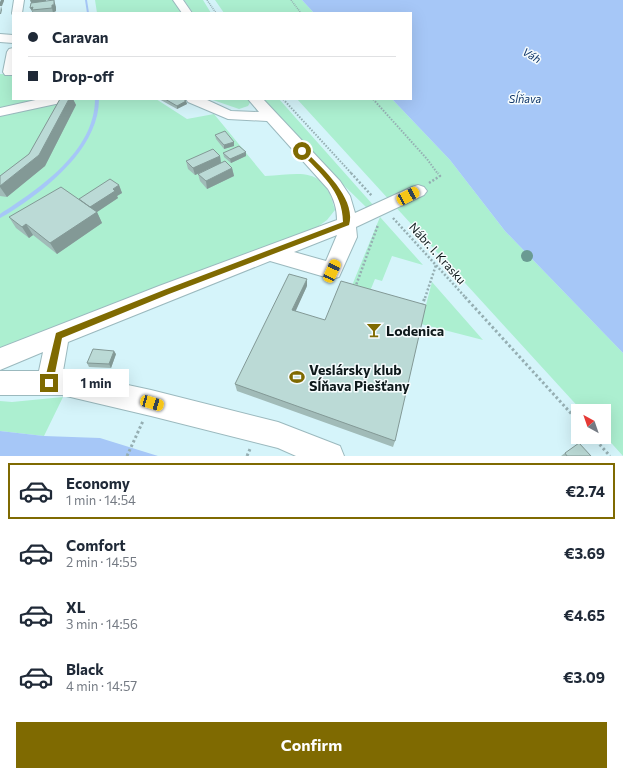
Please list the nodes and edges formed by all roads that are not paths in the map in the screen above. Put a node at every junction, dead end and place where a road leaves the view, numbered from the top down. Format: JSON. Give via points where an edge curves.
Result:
{"nodes":[{"id":1,"x":18,"y":0,"type":"edge"},
{"id":2,"x":178,"y":0,"type":"edge"},
{"id":3,"x":17,"y":12,"type":"edge"},
{"id":4,"x":186,"y":12,"type":"edge"},
{"id":5,"x":0,"y":38,"type":"edge"},
{"id":6,"x":12,"y":39,"type":"edge"},
{"id":7,"x":12,"y":59,"type":"edge"},
{"id":8,"x":10,"y":72,"type":"dead end"},
{"id":9,"x":55,"y":100,"type":"edge"},
{"id":10,"x":195,"y":100,"type":"edge"},
{"id":11,"x":256,"y":100,"type":"edge"},
{"id":12,"x":0,"y":112,"type":"edge"},
{"id":13,"x":270,"y":117,"type":"junction"},
{"id":14,"x":418,"y":191,"type":"road end"},
{"id":15,"x":347,"y":223,"type":"junction"},
{"id":16,"x":268,"y":253,"type":"junction"},
{"id":17,"x":58,"y":335,"type":"junction"},
{"id":18,"x":0,"y":359,"type":"edge"},
{"id":19,"x":0,"y":383,"type":"edge"},
{"id":20,"x":49,"y":383,"type":"junction"},
{"id":21,"x":330,"y":456,"type":"edge"}],
"edges":[{"from":1,"to":3,"type":"street"},
{"from":2,"to":4,"type":"street"},
{"from":5,"to":6,"type":"street"},
{"from":7,"to":8,"type":"street"},
{"from":9,"to":12,"type":"street"},
{"from":10,"to":13,"type":"street","via":[[228,115]]},
{"from":11,"to":13,"type":"street"},
{"from":13,"to":15,"type":"street","via":[[334,185],[341,196]]},
{"from":14,"to":15,"type":"street"},
{"from":15,"to":16,"type":"street"},
{"from":15,"to":16,"type":"street","via":[[347,237],[332,271]]},
{"from":16,"to":17,"type":"street"},
{"from":17,"to":18,"type":"street"},
{"from":17,"to":20,"type":"street"},
{"from":19,"to":20,"type":"street"},
{"from":20,"to":21,"type":"street","via":[[62,383],[152,403],[278,436]]}]}
